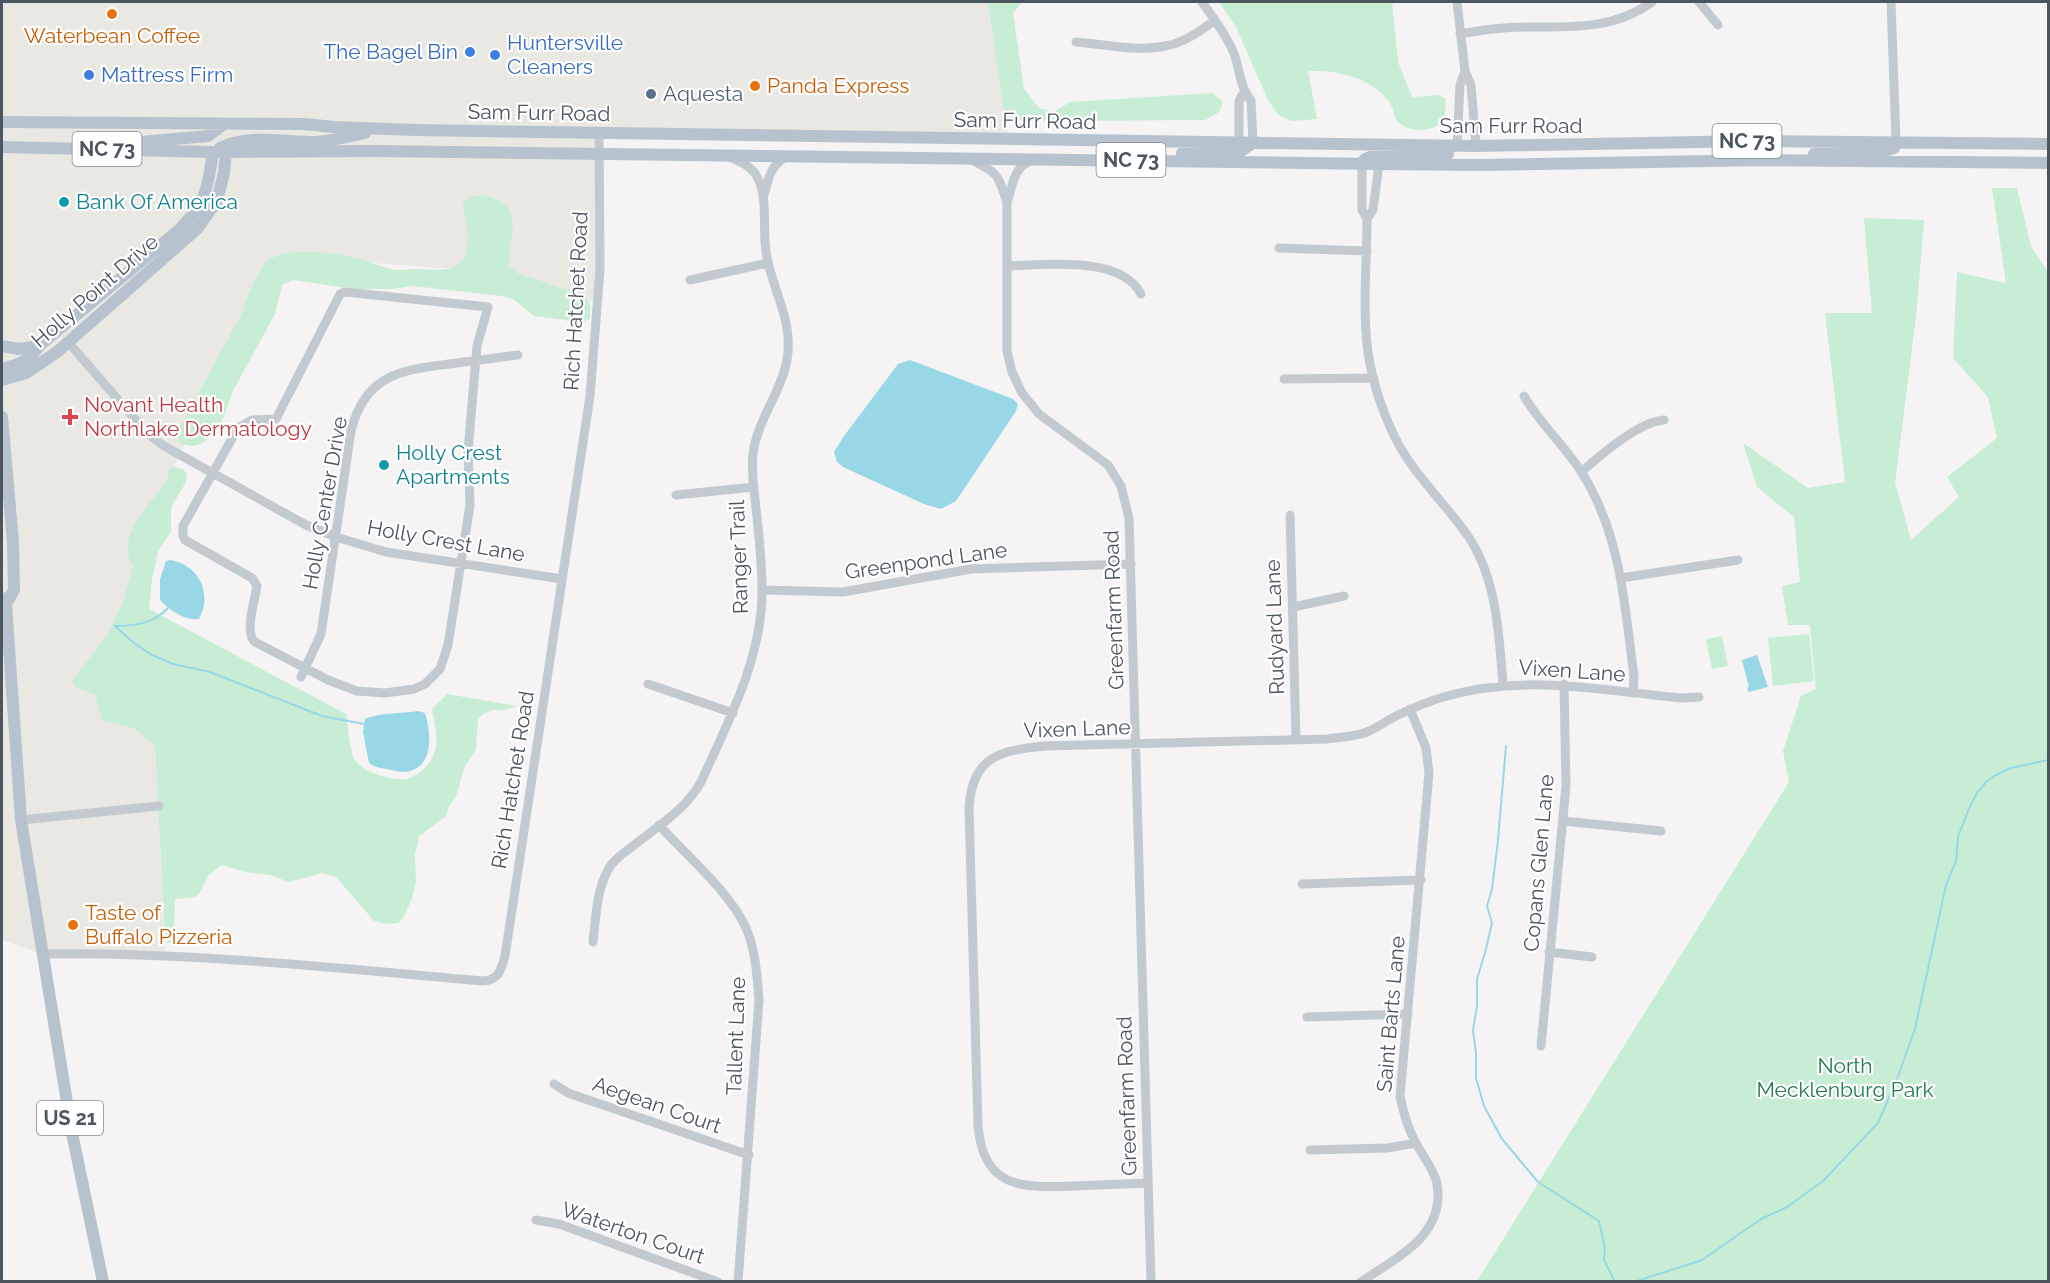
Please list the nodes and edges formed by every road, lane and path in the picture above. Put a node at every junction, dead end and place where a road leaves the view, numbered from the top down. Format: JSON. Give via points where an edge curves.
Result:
{"nodes":[{"id":1,"x":1202,"y":2,"type":"edge"},
{"id":2,"x":1457,"y":2,"type":"edge"},
{"id":3,"x":1652,"y":2,"type":"edge"},
{"id":4,"x":1699,"y":2,"type":"edge"},
{"id":5,"x":1891,"y":2,"type":"edge"},
{"id":6,"x":1215,"y":20,"type":"junction"},
{"id":7,"x":1718,"y":24,"type":"dead end"},
{"id":8,"x":1460,"y":33,"type":"junction"},
{"id":9,"x":1076,"y":42,"type":"dead end"},
{"id":10,"x":1465,"y":70,"type":"junction"},
{"id":11,"x":1244,"y":92,"type":"junction"},
{"id":12,"x":2,"y":122,"type":"edge"},
{"id":13,"x":224,"y":124,"type":"junction"},
{"id":14,"x":377,"y":129,"type":"junction"},
{"id":15,"x":599,"y":133,"type":"junction"},
{"id":16,"x":1896,"y":142,"type":"junction"},
{"id":17,"x":1239,"y":143,"type":"junction"},
{"id":18,"x":1253,"y":143,"type":"junction"},
{"id":19,"x":2049,"y":144,"type":"edge"},
{"id":20,"x":1457,"y":146,"type":"junction"},
{"id":21,"x":1476,"y":146,"type":"junction"},
{"id":22,"x":1542,"y":146,"type":"junction"},
{"id":23,"x":2,"y":147,"type":"edge"},
{"id":24,"x":65,"y":148,"type":"junction"},
{"id":25,"x":220,"y":151,"type":"junction"},
{"id":26,"x":599,"y":154,"type":"junction"},
{"id":27,"x":726,"y":156,"type":"junction"},
{"id":28,"x":787,"y":156,"type":"junction"},
{"id":29,"x":967,"y":158,"type":"junction"},
{"id":30,"x":1033,"y":159,"type":"junction"},
{"id":31,"x":1088,"y":159,"type":"junction"},
{"id":32,"x":1765,"y":160,"type":"junction"},
{"id":33,"x":1362,"y":163,"type":"junction"},
{"id":34,"x":2049,"y":163,"type":"edge"},
{"id":35,"x":1379,"y":164,"type":"junction"},
{"id":36,"x":763,"y":198,"type":"junction"},
{"id":37,"x":1007,"y":202,"type":"junction"},
{"id":38,"x":1367,"y":219,"type":"junction"},
{"id":39,"x":1279,"y":248,"type":"dead end"},
{"id":40,"x":1367,"y":251,"type":"junction"},
{"id":41,"x":768,"y":262,"type":"junction"},
{"id":42,"x":137,"y":264,"type":"junction"},
{"id":43,"x":1007,"y":266,"type":"junction"},
{"id":44,"x":690,"y":280,"type":"dead end"},
{"id":45,"x":1141,"y":294,"type":"dead end"},
{"id":46,"x":68,"y":342,"type":"junction"},
{"id":47,"x":2,"y":346,"type":"edge"},
{"id":48,"x":39,"y":346,"type":"junction"},
{"id":49,"x":518,"y":356,"type":"dead end"},
{"id":50,"x":476,"y":361,"type":"junction"},
{"id":51,"x":2,"y":369,"type":"edge"},
{"id":52,"x":1374,"y":378,"type":"junction"},
{"id":53,"x":1284,"y":379,"type":"dead end"},
{"id":54,"x":2,"y":380,"type":"edge"},
{"id":55,"x":1524,"y":396,"type":"dead end"},
{"id":56,"x":2,"y":417,"type":"edge"},
{"id":57,"x":1664,"y":420,"type":"dead end"},
{"id":58,"x":212,"y":472,"type":"junction"},
{"id":59,"x":1581,"y":472,"type":"junction"},
{"id":60,"x":754,"y":488,"type":"junction"},
{"id":61,"x":676,"y":495,"type":"dead end"},
{"id":62,"x":1290,"y":515,"type":"dead end"},
{"id":63,"x":336,"y":537,"type":"junction"},
{"id":64,"x":1737,"y":560,"type":"dead end"},
{"id":65,"x":460,"y":564,"type":"junction"},
{"id":66,"x":1131,"y":564,"type":"junction"},
{"id":67,"x":1621,"y":578,"type":"junction"},
{"id":68,"x":562,"y":579,"type":"junction"},
{"id":69,"x":762,"y":590,"type":"junction"},
{"id":70,"x":1344,"y":596,"type":"dead end"},
{"id":71,"x":4,"y":601,"type":"edge"},
{"id":72,"x":1293,"y":607,"type":"junction"},
{"id":73,"x":305,"y":668,"type":"junction"},
{"id":74,"x":301,"y":677,"type":"dead end"},
{"id":75,"x":648,"y":684,"type":"dead end"},
{"id":76,"x":1563,"y":684,"type":"junction"},
{"id":77,"x":1503,"y":685,"type":"junction"},
{"id":78,"x":1633,"y":693,"type":"junction"},
{"id":79,"x":1699,"y":697,"type":"dead end"},
{"id":80,"x":1410,"y":709,"type":"junction"},
{"id":81,"x":733,"y":713,"type":"junction"},
{"id":82,"x":1296,"y":739,"type":"junction"},
{"id":83,"x":1136,"y":744,"type":"junction"},
{"id":84,"x":159,"y":806,"type":"dead end"},
{"id":85,"x":21,"y":820,"type":"junction"},
{"id":86,"x":1563,"y":821,"type":"junction"},
{"id":87,"x":659,"y":825,"type":"junction"},
{"id":88,"x":1661,"y":831,"type":"dead end"},
{"id":89,"x":1421,"y":880,"type":"junction"},
{"id":90,"x":1302,"y":884,"type":"dead end"},
{"id":91,"x":593,"y":942,"type":"dead end"},
{"id":92,"x":1549,"y":952,"type":"junction"},
{"id":93,"x":42,"y":954,"type":"junction"},
{"id":94,"x":1592,"y":957,"type":"dead end"},
{"id":95,"x":1408,"y":1014,"type":"junction"},
{"id":96,"x":1307,"y":1017,"type":"dead end"},
{"id":97,"x":1541,"y":1046,"type":"dead end"},
{"id":98,"x":554,"y":1084,"type":"dead end"},
{"id":99,"x":1416,"y":1143,"type":"junction"},
{"id":100,"x":1310,"y":1150,"type":"dead end"},
{"id":101,"x":749,"y":1155,"type":"junction"},
{"id":102,"x":1148,"y":1183,"type":"junction"},
{"id":103,"x":536,"y":1220,"type":"dead end"},
{"id":104,"x":103,"y":1281,"type":"edge"},
{"id":105,"x":718,"y":1281,"type":"edge"},
{"id":106,"x":738,"y":1281,"type":"edge"},
{"id":107,"x":1151,"y":1281,"type":"edge"},
{"id":108,"x":1360,"y":1281,"type":"edge"}],
"edges":[{"from":1,"to":6,"type":"street"},
{"from":2,"to":8,"type":"street"},
{"from":3,"to":8,"type":"street","via":[[1599,25]]},
{"from":4,"to":7,"type":"street"},
{"from":5,"to":16,"type":"street"},
{"from":6,"to":9,"type":"street","via":[[1167,46],[1143,48]]},
{"from":6,"to":11,"type":"street","via":[[1233,52]]},
{"from":8,"to":10,"type":"street"},
{"from":10,"to":20,"type":"street","via":[[1460,85]]},
{"from":10,"to":21,"type":"street","via":[[1471,85]]},
{"from":11,"to":17,"type":"street","via":[[1239,101]]},
{"from":11,"to":18,"type":"street","via":[[1251,100]]},
{"from":12,"to":13,"type":"main road","name":"Sam Furr Road","number":"NC 73"},
{"from":13,"to":14,"type":"main road","name":"Sam Furr Road","number":"NC 73"},
{"from":13,"to":24,"type":"main road","via":[[208,136]]},
{"from":14,"to":15,"type":"main road","name":"Sam Furr Road","number":"NC 73"},
{"from":14,"to":25,"type":"main road","via":[[316,142],[234,142]]},
{"from":15,"to":17,"type":"main road","name":"Sam Furr Road","number":"NC 73"},
{"from":15,"to":26,"type":"street","name":"Rich Hatchet Road"},
{"from":16,"to":19,"type":"main road","name":"Sam Furr Road","number":"NC 73"},
{"from":16,"to":22,"type":"main road","name":"Sam Furr Road","number":"NC 73"},
{"from":16,"to":32,"type":"main road","via":[[1894,148],[1884,151],[1836,151]]},
{"from":17,"to":18,"type":"main road","name":"Sam Furr Road","number":"NC 73"},
{"from":18,"to":20,"type":"main road","name":"Sam Furr Road","number":"NC 73"},
{"from":18,"to":31,"type":"main road","via":[[1241,152]]},
{"from":20,"to":21,"type":"main road","name":"Sam Furr Road","number":"NC 73"},
{"from":21,"to":22,"type":"main road","name":"Sam Furr Road","number":"NC 73"},
{"from":22,"to":33,"type":"main road","via":[[1375,155]]},
{"from":23,"to":24,"type":"main road","name":"Sam Furr Road","number":"NC 73"},
{"from":24,"to":25,"type":"main road","name":"Sam Furr Road","number":"NC 73"},
{"from":25,"to":26,"type":"main road","name":"Sam Furr Road","number":"NC 73"},
{"from":25,"to":42,"type":"main road","name":"Holly Point Drive","via":[[198,209]]},
{"from":25,"to":46,"type":"main road","name":"Holly Point Drive","via":[[224,173],[217,201],[197,229]]},
{"from":26,"to":27,"type":"main road","name":"Sam Furr Road","number":"NC 73"},
{"from":26,"to":68,"type":"street","name":"Rich Hatchet Road","via":[[597,326]]},
{"from":27,"to":28,"type":"main road","name":"Sam Furr Road","number":"NC 73"},
{"from":27,"to":36,"type":"street","name":"Ranger Trail","via":[[751,169]]},
{"from":28,"to":29,"type":"main road","name":"Sam Furr Road","number":"NC 73"},
{"from":28,"to":36,"type":"street","name":"Ranger Trail","via":[[770,172]]},
{"from":29,"to":30,"type":"main road","name":"Sam Furr Road","number":"NC 73"},
{"from":29,"to":37,"type":"street","name":"Greenfarm Road","via":[[998,177]]},
{"from":30,"to":31,"type":"main road","name":"Sam Furr Road","number":"NC 73"},
{"from":30,"to":37,"type":"street","name":"Greenfarm Road","via":[[1017,171]]},
{"from":31,"to":33,"type":"main road","name":"Sam Furr Road","number":"NC 73"},
{"from":32,"to":34,"type":"main road","name":"Sam Furr Road","number":"NC 73"},
{"from":32,"to":35,"type":"main road","name":"Sam Furr Road","number":"NC 73"},
{"from":33,"to":35,"type":"main road","name":"Sam Furr Road","number":"NC 73"},
{"from":33,"to":38,"type":"street","via":[[1362,210]]},
{"from":35,"to":38,"type":"street","via":[[1374,210]]},
{"from":36,"to":41,"type":"street","name":"Ranger Trail"},
{"from":37,"to":43,"type":"street","name":"Greenfarm Road"},
{"from":38,"to":40,"type":"street"},
{"from":39,"to":40,"type":"street"},
{"from":40,"to":52,"type":"street","via":[[1367,332]]},
{"from":41,"to":44,"type":"street"},
{"from":41,"to":60,"type":"street","name":"Ranger Trail","via":[[785,313],[787,359],[756,439]]},
{"from":42,"to":46,"type":"main road","via":[[72,330],[66,338]]},
{"from":42,"to":48,"type":"main road","name":"Holly Point Drive"},
{"from":43,"to":45,"type":"street","via":[[1097,267],[1127,279]]},
{"from":43,"to":66,"type":"street","name":"Greenfarm Road","via":[[1007,351],[1012,372],[1039,414],[1096,455],[1115,474],[1129,518]]},
{"from":46,"to":54,"type":"main road","name":"Holly Point Drive","via":[[26,373]]},
{"from":46,"to":58,"type":"street","name":"Holly Crest Lane","via":[[148,435]]},
{"from":47,"to":48,"type":"main road"},
{"from":48,"to":51,"type":"main road","name":"Holly Point Drive","via":[[24,362]]},
{"from":49,"to":50,"type":"street","name":"Holly Center Drive"},
{"from":50,"to":58,"type":"street","via":[[488,307],[340,294],[276,419],[243,424]]},
{"from":50,"to":63,"type":"street","name":"Holly Center Drive","via":[[403,371],[369,394],[351,431]]},
{"from":50,"to":65,"type":"street","via":[[469,438],[470,505]]},
{"from":52,"to":53,"type":"street"},
{"from":52,"to":77,"type":"street","via":[[1383,410],[1403,450],[1424,483],[1467,534],[1485,567]]},
{"from":55,"to":59,"type":"street"},
{"from":56,"to":71,"type":"main road","number":"US 21","via":[[14,590]]},
{"from":57,"to":59,"type":"street","via":[[1642,426]]},
{"from":58,"to":63,"type":"street","name":"Holly Crest Lane","via":[[306,525]]},
{"from":58,"to":73,"type":"street","via":[[183,526],[183,536],[256,582],[251,639]]},
{"from":59,"to":67,"type":"street","via":[[1612,539]]},
{"from":60,"to":61,"type":"street"},
{"from":60,"to":69,"type":"street","name":"Ranger Trail"},
{"from":62,"to":72,"type":"street","name":"Rudyard Lane"},
{"from":63,"to":65,"type":"street","name":"Holly Crest Lane","via":[[386,552]]},
{"from":63,"to":73,"type":"street","name":"Holly Center Drive","via":[[321,634]]},
{"from":64,"to":67,"type":"street"},
{"from":65,"to":68,"type":"street","name":"Holly Crest Lane"},
{"from":65,"to":73,"type":"street","via":[[444,658],[440,669],[425,684],[401,692],[357,691]]},
{"from":66,"to":69,"type":"street","name":"Greenpond Lane","via":[[971,569],[843,592]]},
{"from":66,"to":83,"type":"street","name":"Greenfarm Road"},
{"from":67,"to":78,"type":"street"},
{"from":68,"to":93,"type":"street","name":"Rich Hatchet Road","via":[[505,956],[497,976],[483,981],[215,957]]},
{"from":69,"to":81,"type":"street","name":"Ranger Trail","via":[[755,646]]},
{"from":70,"to":72,"type":"street"},
{"from":71,"to":85,"type":"main road","number":"US 21"},
{"from":72,"to":82,"type":"street","name":"Rudyard Lane"},
{"from":73,"to":74,"type":"street","name":"Holly Center Drive"},
{"from":75,"to":81,"type":"street"},
{"from":76,"to":77,"type":"street","name":"Vixen Lane"},
{"from":76,"to":78,"type":"street","name":"Vixen Lane"},
{"from":76,"to":86,"type":"street","name":"Copans Glen Lane"},
{"from":77,"to":80,"type":"street","name":"Vixen Lane","via":[[1446,696]]},
{"from":78,"to":79,"type":"street","name":"Vixen Lane"},
{"from":80,"to":82,"type":"street","name":"Vixen Lane","via":[[1355,736]]},
{"from":80,"to":89,"type":"street","name":"Saint Barts Lane","via":[[1428,759]]},
{"from":81,"to":87,"type":"street","name":"Ranger Trail","via":[[694,795]]},
{"from":82,"to":83,"type":"street","name":"Vixen Lane"},
{"from":83,"to":102,"type":"street","name":"Greenfarm Road"},
{"from":83,"to":102,"type":"street","name":"Vixen Lane","via":[[1018,748],[994,758],[972,785],[970,869],[978,1125],[987,1161],[1002,1177],[1018,1185]]},
{"from":84,"to":85,"type":"street"},
{"from":85,"to":93,"type":"main road","number":"US 21"},
{"from":86,"to":88,"type":"street"},
{"from":86,"to":92,"type":"street","name":"Copans Glen Lane"},
{"from":87,"to":91,"type":"street","name":"Ranger Trail","via":[[609,869],[599,897]]},
{"from":87,"to":101,"type":"street","name":"Tallent Lane","via":[[721,891],[743,922],[753,950],[759,1000]]},
{"from":89,"to":90,"type":"street"},
{"from":89,"to":95,"type":"street","name":"Saint Barts Lane"},
{"from":92,"to":94,"type":"street"},
{"from":92,"to":97,"type":"street","name":"Copans Glen Lane"},
{"from":93,"to":104,"type":"main road","number":"US 21","via":[[72,1133]]},
{"from":95,"to":96,"type":"street"},
{"from":95,"to":99,"type":"street","name":"Saint Barts Lane","via":[[1400,1096]]},
{"from":98,"to":101,"type":"street","name":"Aegean Court"},
{"from":99,"to":100,"type":"street","via":[[1387,1148]]},
{"from":99,"to":108,"type":"street","name":"Saint Barts Lane","via":[[1437,1184],[1433,1222],[1418,1242]]},
{"from":101,"to":106,"type":"street","name":"Tallent Lane"},
{"from":102,"to":107,"type":"street","name":"Greenfarm Road"},
{"from":103,"to":105,"type":"street","name":"Waterton Court","via":[[559,1224]]}]}
